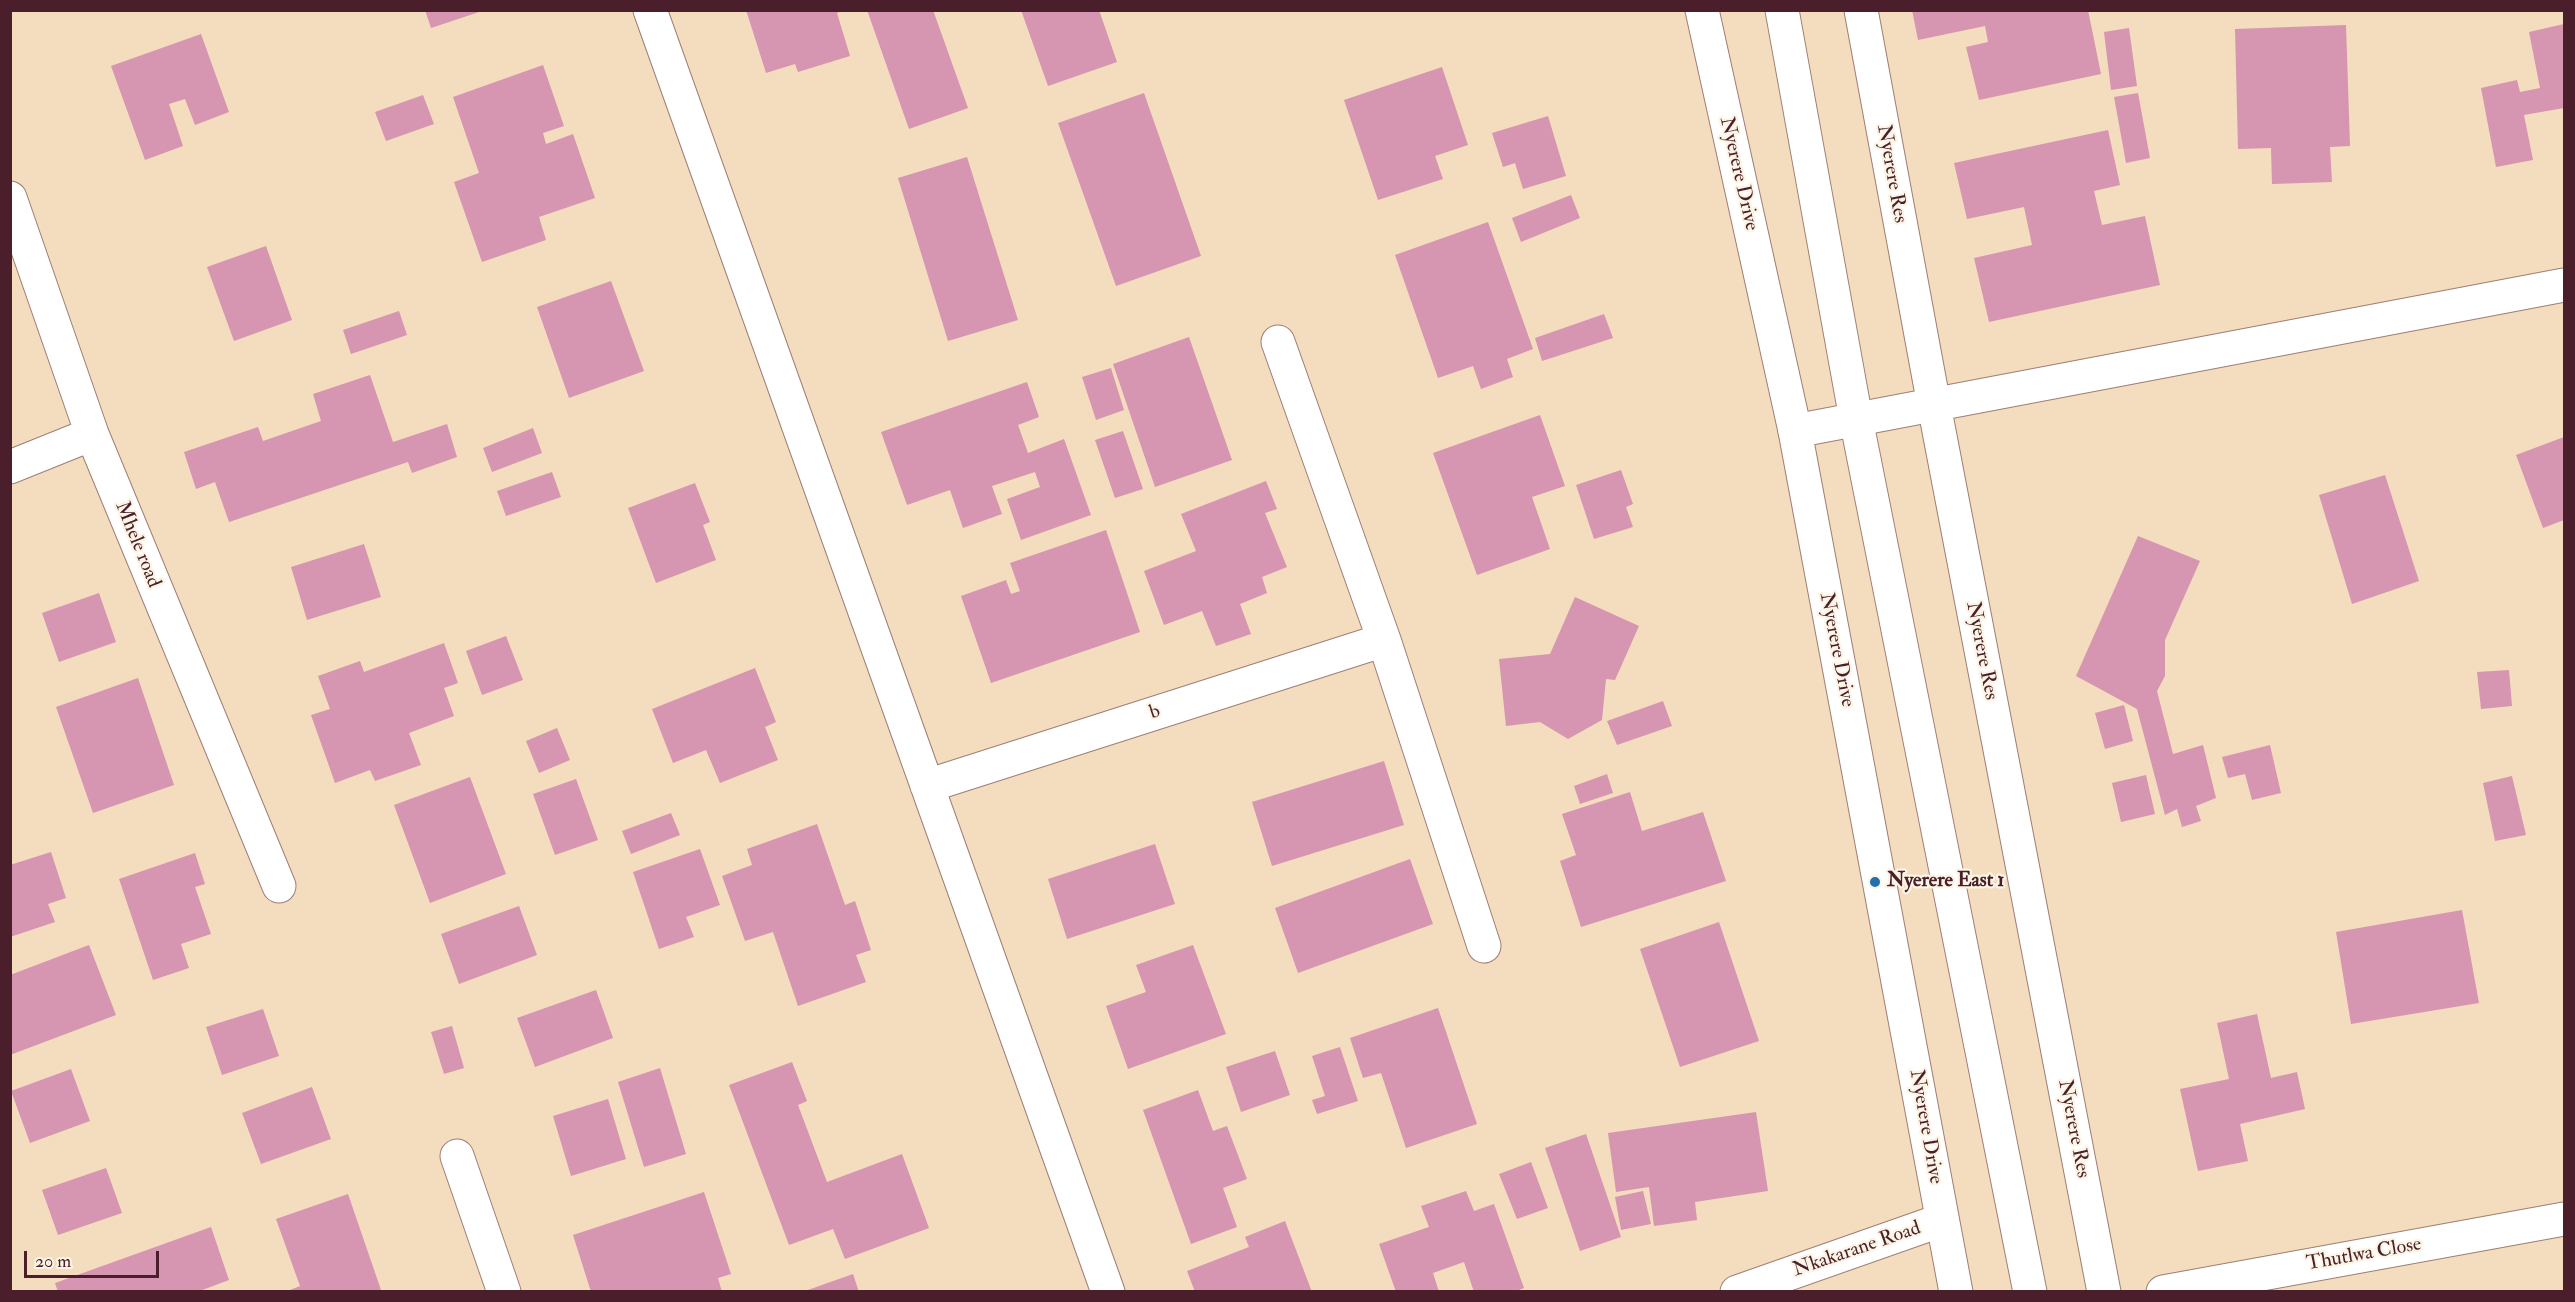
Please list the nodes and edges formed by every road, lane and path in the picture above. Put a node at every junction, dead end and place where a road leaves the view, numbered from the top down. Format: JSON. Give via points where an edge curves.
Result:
{"nodes":[{"id":1,"x":650,"y":10,"type":"edge"},
{"id":2,"x":1702,"y":10,"type":"edge"},
{"id":3,"x":1782,"y":10,"type":"edge"},
{"id":4,"x":1861,"y":10,"type":"edge"},
{"id":5,"x":10,"y":198,"type":"edge"},
{"id":6,"x":2565,"y":285,"type":"edge"},
{"id":7,"x":1278,"y":342,"type":"dead end"},
{"id":8,"x":1934,"y":405,"type":"junction"},
{"id":9,"x":1856,"y":419,"type":"junction"},
{"id":10,"x":1795,"y":431,"type":"junction"},
{"id":11,"x":92,"y":434,"type":"junction"},
{"id":12,"x":10,"y":467,"type":"edge"},
{"id":13,"x":1384,"y":640,"type":"junction"},
{"id":14,"x":927,"y":786,"type":"junction"},
{"id":15,"x":279,"y":886,"type":"dead end"},
{"id":16,"x":1484,"y":946,"type":"dead end"},
{"id":17,"x":457,"y":1156,"type":"dead end"},
{"id":18,"x":2565,"y":1219,"type":"edge"},
{"id":19,"x":1942,"y":1220,"type":"junction"},
{"id":20,"x":504,"y":1292,"type":"edge"},
{"id":21,"x":1108,"y":1292,"type":"edge"},
{"id":22,"x":1737,"y":1292,"type":"edge"},
{"id":23,"x":1956,"y":1292,"type":"edge"},
{"id":24,"x":2030,"y":1292,"type":"edge"},
{"id":25,"x":2104,"y":1292,"type":"edge"},
{"id":26,"x":2163,"y":1292,"type":"edge"}],
"edges":[{"from":1,"to":14,"type":"street"},
{"from":2,"to":10,"type":"street","name":"Nyerere Drive"},
{"from":3,"to":9,"type":"street"},
{"from":4,"to":8,"type":"street","name":"Nyerere Res"},
{"from":5,"to":11,"type":"street","name":"Mhele road"},
{"from":6,"to":8,"type":"street"},
{"from":7,"to":13,"type":"street"},
{"from":8,"to":9,"type":"street"},
{"from":8,"to":25,"type":"street","name":"Nyerere Res"},
{"from":9,"to":10,"type":"street"},
{"from":9,"to":24,"type":"street"},
{"from":10,"to":19,"type":"street","name":"Nyerere Drive"},
{"from":11,"to":12,"type":"street"},
{"from":11,"to":15,"type":"street","name":"Mhele road"},
{"from":13,"to":14,"type":"street","name":"b"},
{"from":13,"to":16,"type":"street"},
{"from":14,"to":21,"type":"street"},
{"from":17,"to":20,"type":"street"},
{"from":18,"to":26,"type":"street","name":"Thutlwa Close"},
{"from":19,"to":22,"type":"street","name":"Nkakarane Road"},
{"from":19,"to":23,"type":"street","name":"Nyerere Drive"}]}
